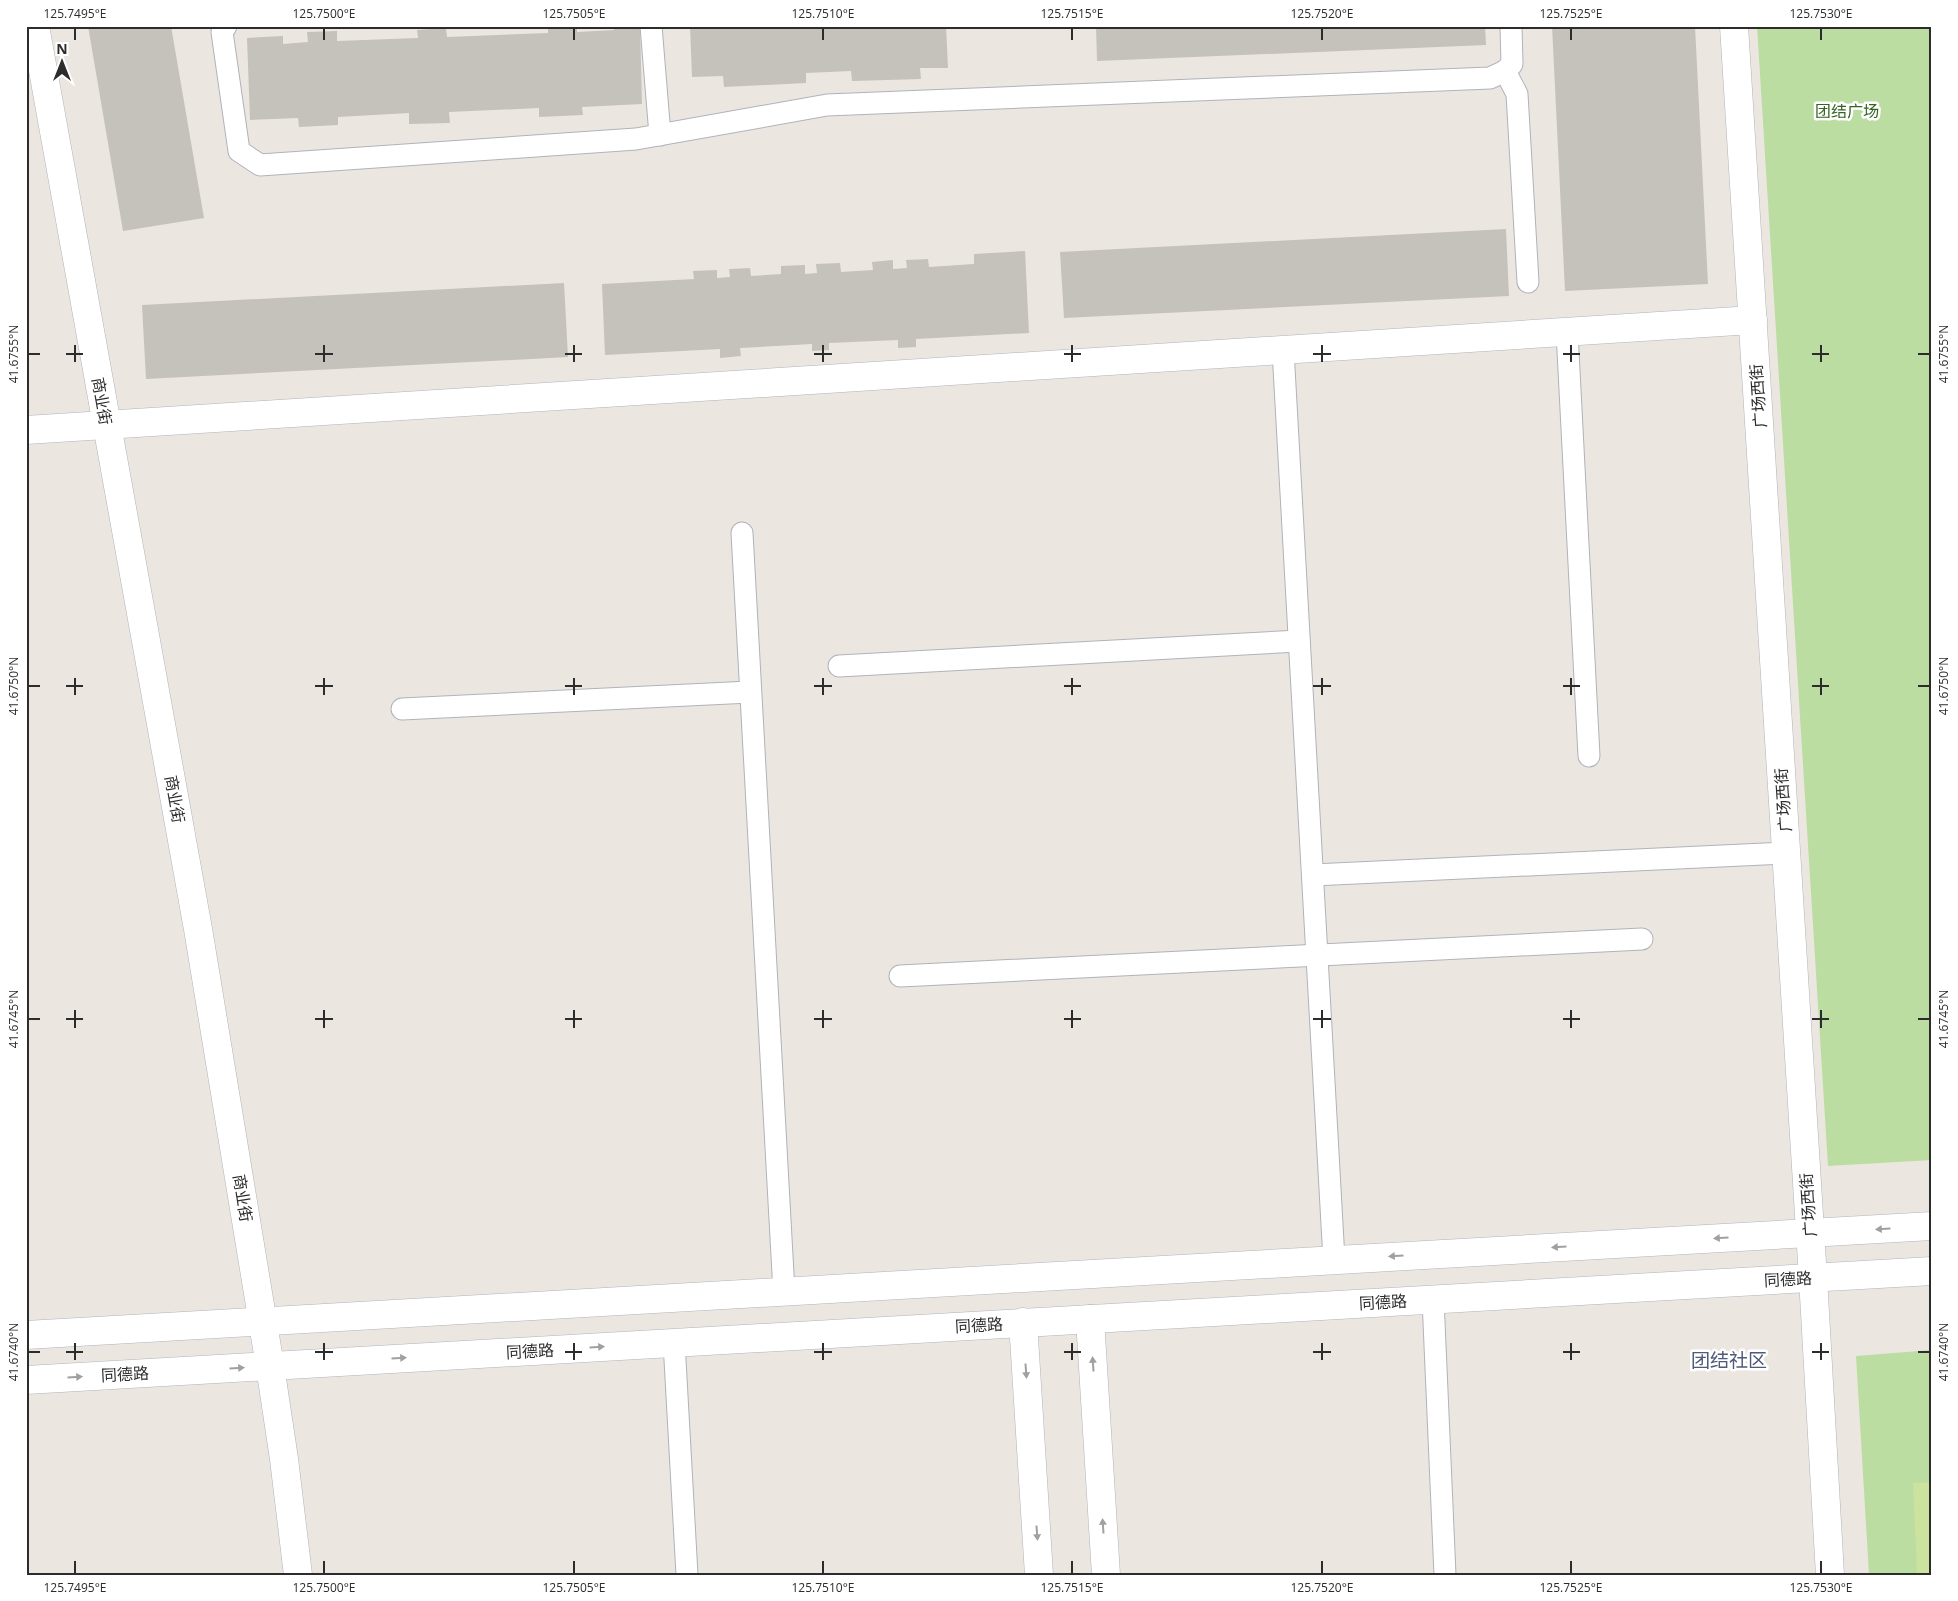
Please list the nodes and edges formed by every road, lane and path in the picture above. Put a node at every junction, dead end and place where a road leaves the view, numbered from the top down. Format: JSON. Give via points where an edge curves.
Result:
{"nodes":[{"id":1,"x":34,"y":26,"type":"edge"},
{"id":2,"x":226,"y":26,"type":"edge"},
{"id":3,"x":651,"y":26,"type":"edge"},
{"id":4,"x":1511,"y":26,"type":"edge"},
{"id":5,"x":1734,"y":26,"type":"edge"},
{"id":6,"x":1505,"y":72,"type":"junction"},
{"id":7,"x":660,"y":135,"type":"junction"},
{"id":8,"x":1528,"y":282,"type":"dead end"},
{"id":9,"x":1753,"y":320,"type":"junction"},
{"id":10,"x":1567,"y":332,"type":"junction"},
{"id":11,"x":1283,"y":350,"type":"junction"},
{"id":12,"x":107,"y":425,"type":"junction"},
{"id":13,"x":26,"y":430,"type":"edge"},
{"id":14,"x":742,"y":533,"type":"dead end"},
{"id":15,"x":1299,"y":641,"type":"junction"},
{"id":16,"x":839,"y":666,"type":"dead end"},
{"id":17,"x":750,"y":692,"type":"junction"},
{"id":18,"x":402,"y":709,"type":"dead end"},
{"id":19,"x":1589,"y":756,"type":"dead end"},
{"id":20,"x":1786,"y":853,"type":"junction"},
{"id":21,"x":1313,"y":875,"type":"junction"},
{"id":22,"x":1642,"y":938,"type":"dead end"},
{"id":23,"x":1317,"y":955,"type":"junction"},
{"id":24,"x":900,"y":976,"type":"dead end"},
{"id":25,"x":1932,"y":1226,"type":"edge"},
{"id":26,"x":1810,"y":1233,"type":"junction"},
{"id":27,"x":1334,"y":1260,"type":"junction"},
{"id":28,"x":1932,"y":1271,"type":"edge"},
{"id":29,"x":1813,"y":1278,"type":"junction"},
{"id":30,"x":784,"y":1292,"type":"junction"},
{"id":31,"x":1433,"y":1299,"type":"junction"},
{"id":32,"x":1090,"y":1319,"type":"junction"},
{"id":33,"x":263,"y":1321,"type":"junction"},
{"id":34,"x":1022,"y":1322,"type":"junction"},
{"id":35,"x":26,"y":1335,"type":"edge"},
{"id":36,"x":674,"y":1342,"type":"junction"},
{"id":37,"x":270,"y":1366,"type":"junction"},
{"id":38,"x":26,"y":1380,"type":"edge"},
{"id":39,"x":298,"y":1575,"type":"edge"},
{"id":40,"x":687,"y":1575,"type":"edge"},
{"id":41,"x":1040,"y":1575,"type":"edge"},
{"id":42,"x":1106,"y":1575,"type":"edge"},
{"id":43,"x":1445,"y":1575,"type":"edge"},
{"id":44,"x":1830,"y":1575,"type":"edge"}],
"edges":[{"from":1,"to":12,"type":"street","name":"商业街"},
{"from":2,"to":7,"type":"lane","via":[[222,32],[239,151],[260,165]]},
{"from":3,"to":7,"type":"lane"},
{"from":4,"to":6,"type":"lane","via":[[1512,64]]},
{"from":5,"to":9,"type":"street","name":"广场西街"},
{"from":6,"to":7,"type":"lane","via":[[1490,78],[827,105]]},
{"from":6,"to":8,"type":"lane","via":[[1517,94]]},
{"from":9,"to":10,"type":"street"},
{"from":9,"to":20,"type":"street","name":"广场西街"},
{"from":10,"to":11,"type":"street"},
{"from":10,"to":19,"type":"lane"},
{"from":11,"to":12,"type":"street"},
{"from":11,"to":15,"type":"lane"},
{"from":12,"to":13,"type":"street"},
{"from":12,"to":33,"type":"street","name":"商业街","via":[[198,929]]},
{"from":14,"to":17,"type":"lane"},
{"from":15,"to":16,"type":"lane"},
{"from":15,"to":21,"type":"lane"},
{"from":17,"to":18,"type":"lane"},
{"from":17,"to":30,"type":"lane"},
{"from":20,"to":21,"type":"lane"},
{"from":20,"to":26,"type":"street","name":"广场西街"},
{"from":21,"to":23,"type":"lane"},
{"from":22,"to":23,"type":"lane"},
{"from":23,"to":24,"type":"lane"},
{"from":23,"to":27,"type":"lane"},
{"from":25,"to":26,"type":"street","one_way":true},
{"from":26,"to":27,"type":"street","one_way":true},
{"from":26,"to":29,"type":"street","name":"广场西街"},
{"from":27,"to":30,"type":"street"},
{"from":28,"to":29,"type":"street","name":"同德路"},
{"from":29,"to":31,"type":"street","name":"同德路"},
{"from":29,"to":44,"type":"street","name":"广场西街"},
{"from":30,"to":33,"type":"street"},
{"from":31,"to":32,"type":"street","name":"同德路"},
{"from":31,"to":43,"type":"lane"},
{"from":32,"to":34,"type":"street","name":"同德路"},
{"from":42,"to":32,"type":"street","one_way":true},
{"from":33,"to":35,"type":"street"},
{"from":33,"to":37,"type":"street","name":"商业街"},
{"from":34,"to":36,"type":"street","name":"同德路"},
{"from":34,"to":41,"type":"street","one_way":true},
{"from":37,"to":36,"type":"street","name":"同德路","one_way":true},
{"from":36,"to":40,"type":"lane"},
{"from":38,"to":37,"type":"street","name":"同德路","one_way":true},
{"from":37,"to":39,"type":"street","name":"商业街"}]}
